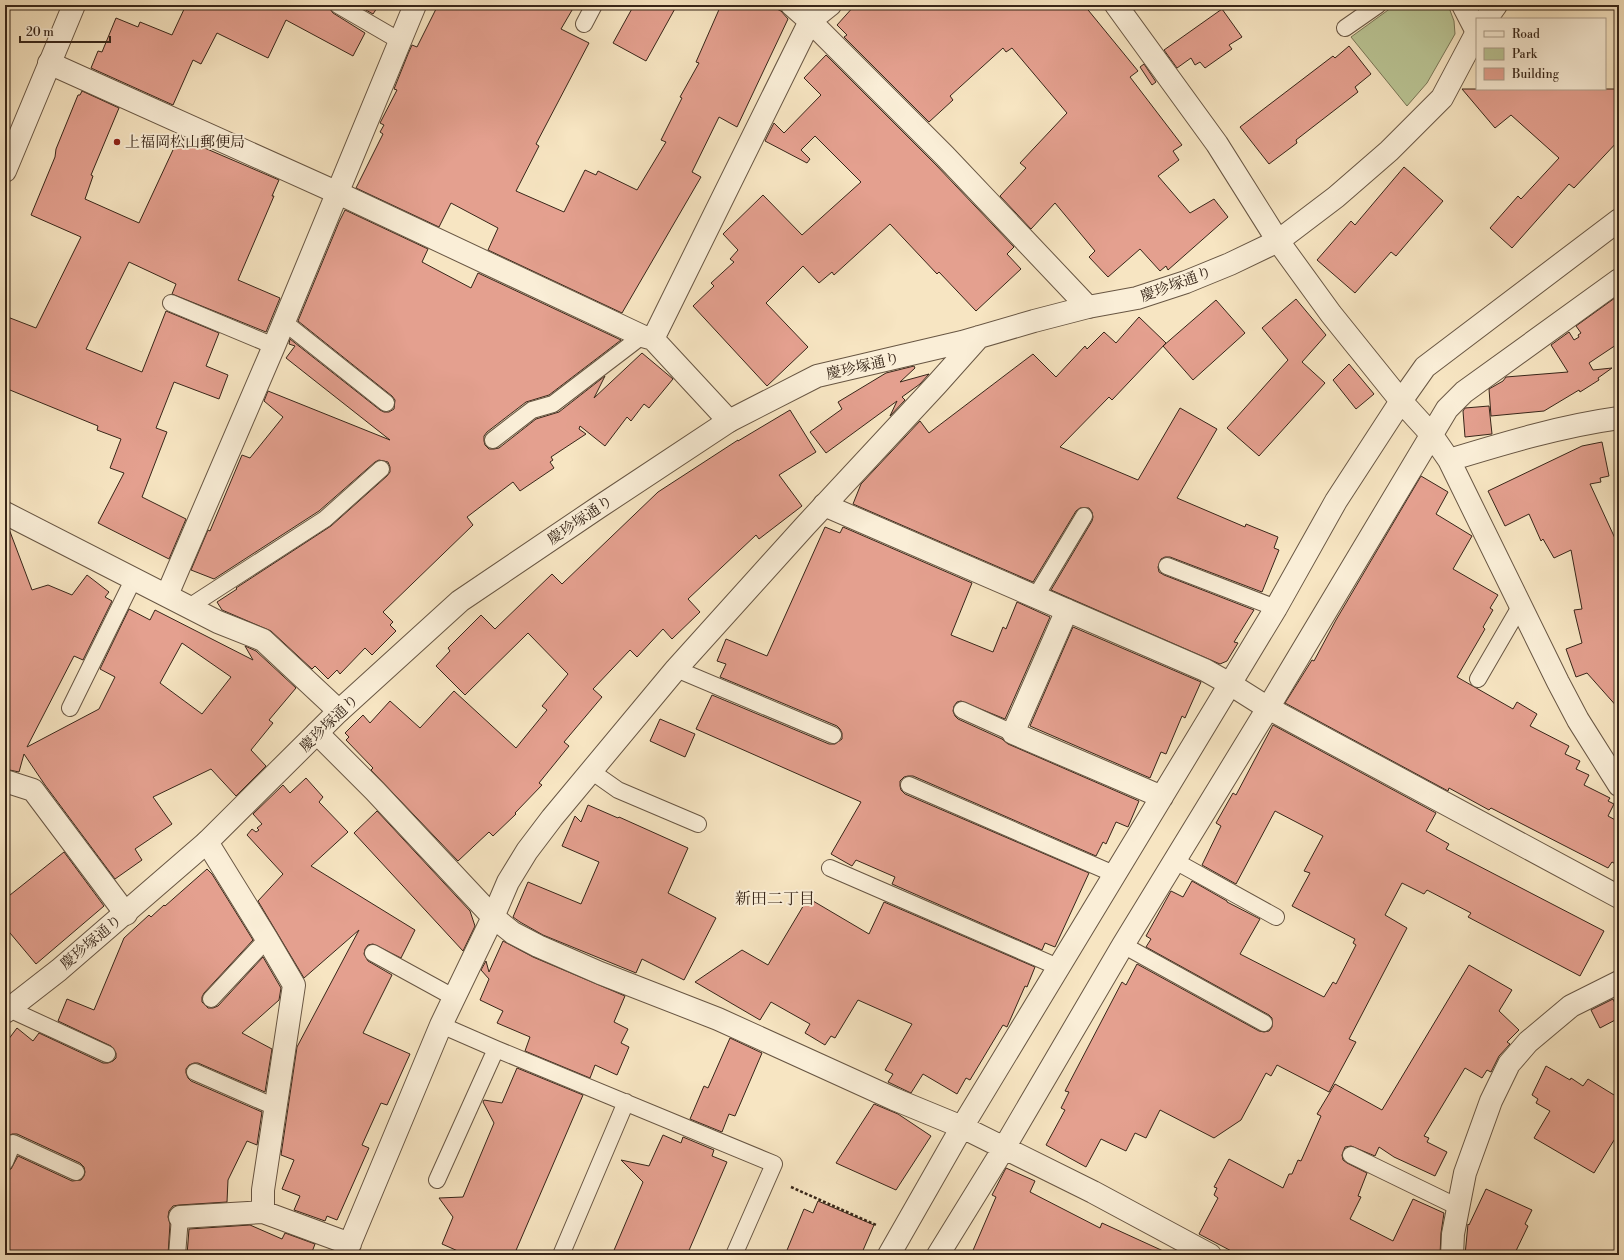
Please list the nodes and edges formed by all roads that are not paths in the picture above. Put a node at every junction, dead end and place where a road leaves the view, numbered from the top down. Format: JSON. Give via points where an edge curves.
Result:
{"nodes":[{"id":1,"x":74,"y":5,"type":"edge"},
{"id":2,"x":338,"y":5,"type":"edge"},
{"id":3,"x":414,"y":5,"type":"edge"},
{"id":4,"x":594,"y":5,"type":"edge"},
{"id":5,"x":792,"y":5,"type":"edge"},
{"id":6,"x":830,"y":5,"type":"edge"},
{"id":7,"x":1116,"y":5,"type":"edge"},
{"id":8,"x":1378,"y":5,"type":"edge"},
{"id":9,"x":1463,"y":5,"type":"edge"},
{"id":10,"x":1496,"y":5,"type":"edge"},
{"id":11,"x":1487,"y":18,"type":"edge"},
{"id":12,"x":810,"y":21,"type":"junction"},
{"id":13,"x":584,"y":24,"type":"dead end"},
{"id":14,"x":1345,"y":28,"type":"dead end"},
{"id":15,"x":1476,"y":30,"type":"edge"},
{"id":16,"x":1476,"y":34,"type":"edge"},
{"id":17,"x":400,"y":41,"type":"junction"},
{"id":18,"x":49,"y":63,"type":"junction"},
{"id":19,"x":8,"y":157,"type":"edge"},
{"id":20,"x":338,"y":193,"type":"junction"},
{"id":21,"x":1619,"y":220,"type":"edge"},
{"id":22,"x":1278,"y":241,"type":"junction"},
{"id":23,"x":1619,"y":280,"type":"edge"},
{"id":24,"x":170,"y":303,"type":"dead end"},
{"id":25,"x":1088,"y":307,"type":"junction"},
{"id":26,"x":284,"y":322,"type":"junction"},
{"id":27,"x":648,"y":337,"type":"junction"},
{"id":28,"x":979,"y":337,"type":"junction"},
{"id":29,"x":274,"y":346,"type":"junction"},
{"id":30,"x":1401,"y":401,"type":"junction"},
{"id":31,"x":386,"y":403,"type":"dead end"},
{"id":32,"x":1619,"y":418,"type":"edge"},
{"id":33,"x":729,"y":422,"type":"junction"},
{"id":34,"x":1431,"y":434,"type":"junction"},
{"id":35,"x":493,"y":440,"type":"dead end"},
{"id":36,"x":1449,"y":460,"type":"junction"},
{"id":37,"x":381,"y":469,"type":"dead end"},
{"id":38,"x":824,"y":505,"type":"junction"},
{"id":39,"x":5,"y":514,"type":"edge"},
{"id":40,"x":1084,"y":516,"type":"dead end"},
{"id":41,"x":1168,"y":566,"type":"dead end"},
{"id":42,"x":134,"y":578,"type":"junction"},
{"id":43,"x":166,"y":595,"type":"junction"},
{"id":44,"x":1036,"y":596,"type":"junction"},
{"id":45,"x":1521,"y":605,"type":"junction"},
{"id":46,"x":189,"y":607,"type":"junction"},
{"id":47,"x":1276,"y":608,"type":"junction"},
{"id":48,"x":1067,"y":610,"type":"junction"},
{"id":49,"x":676,"y":669,"type":"junction"},
{"id":50,"x":1478,"y":679,"type":"dead end"},
{"id":51,"x":1230,"y":684,"type":"junction"},
{"id":52,"x":70,"y":708,"type":"dead end"},
{"id":53,"x":1268,"y":708,"type":"junction"},
{"id":54,"x":962,"y":710,"type":"dead end"},
{"id":55,"x":339,"y":711,"type":"junction"},
{"id":56,"x":1013,"y":732,"type":"junction"},
{"id":57,"x":317,"y":733,"type":"junction"},
{"id":58,"x":833,"y":735,"type":"dead end"},
{"id":59,"x":591,"y":771,"type":"junction"},
{"id":60,"x":5,"y":782,"type":"edge"},
{"id":61,"x":909,"y":785,"type":"dead end"},
{"id":62,"x":1619,"y":785,"type":"edge"},
{"id":63,"x":1162,"y":797,"type":"junction"},
{"id":64,"x":698,"y":824,"type":"dead end"},
{"id":65,"x":207,"y":842,"type":"junction"},
{"id":66,"x":1175,"y":861,"type":"junction"},
{"id":67,"x":830,"y":868,"type":"dead end"},
{"id":68,"x":1114,"y":874,"type":"junction"},
{"id":69,"x":1619,"y":897,"type":"edge"},
{"id":70,"x":126,"y":914,"type":"junction"},
{"id":71,"x":493,"y":917,"type":"junction"},
{"id":72,"x":1276,"y":917,"type":"dead end"},
{"id":73,"x":268,"y":939,"type":"junction"},
{"id":74,"x":1123,"y":945,"type":"junction"},
{"id":75,"x":373,"y":953,"type":"dead end"},
{"id":76,"x":1058,"y":967,"type":"junction"},
{"id":77,"x":1619,"y":982,"type":"edge"},
{"id":78,"x":455,"y":998,"type":"junction"},
{"id":79,"x":211,"y":999,"type":"dead end"},
{"id":80,"x":7,"y":1010,"type":"edge"},
{"id":81,"x":1264,"y":1023,"type":"dead end"},
{"id":82,"x":441,"y":1025,"type":"junction"},
{"id":83,"x":496,"y":1049,"type":"junction"},
{"id":84,"x":107,"y":1054,"type":"dead end"},
{"id":85,"x":195,"y":1072,"type":"dead end"},
{"id":86,"x":626,"y":1102,"type":"junction"},
{"id":87,"x":275,"y":1107,"type":"junction"},
{"id":88,"x":962,"y":1127,"type":"junction"},
{"id":89,"x":1004,"y":1148,"type":"junction"},
{"id":90,"x":1351,"y":1154,"type":"dead end"},
{"id":91,"x":5,"y":1162,"type":"edge"},
{"id":92,"x":76,"y":1172,"type":"dead end"},
{"id":93,"x":437,"y":1180,"type":"dead end"},
{"id":94,"x":1458,"y":1207,"type":"junction"},
{"id":95,"x":263,"y":1212,"type":"junction"},
{"id":96,"x":180,"y":1217,"type":"joint"},
{"id":97,"x":347,"y":1249,"type":"edge"},
{"id":98,"x":1198,"y":1252,"type":"edge"},
{"id":99,"x":177,"y":1255,"type":"edge"},
{"id":100,"x":561,"y":1255,"type":"edge"},
{"id":101,"x":734,"y":1255,"type":"edge"},
{"id":102,"x":889,"y":1255,"type":"edge"},
{"id":103,"x":938,"y":1255,"type":"edge"},
{"id":104,"x":1452,"y":1255,"type":"edge"}],
"edges":[{"from":1,"to":18,"type":"street"},
{"from":2,"to":17,"type":"lane"},
{"from":3,"to":17,"type":"street"},
{"from":4,"to":13,"type":"lane"},
{"from":5,"to":12,"type":"street"},
{"from":6,"to":12,"type":"street"},
{"from":7,"to":22,"type":"street","via":[[1218,144]]},
{"from":8,"to":14,"type":"lane"},
{"from":9,"to":15,"type":"street"},
{"from":10,"to":11,"type":"street"},
{"from":12,"to":25,"type":"street","via":[[945,156]]},
{"from":12,"to":27,"type":"street"},
{"from":16,"to":22,"type":"street","name":"慶珍塚通り","via":[[1442,98],[1389,151],[1336,197]]},
{"from":17,"to":20,"type":"street"},
{"from":18,"to":19,"type":"street"},
{"from":18,"to":20,"type":"street"},
{"from":20,"to":26,"type":"street"},
{"from":20,"to":27,"type":"street"},
{"from":21,"to":30,"type":"street","via":[[1425,367]]},
{"from":22,"to":25,"type":"street","name":"慶珍塚通り","via":[[1186,282],[1137,298]]},
{"from":22,"to":30,"type":"street","via":[[1331,314]]},
{"from":23,"to":34,"type":"street","via":[[1464,392],[1447,409]]},
{"from":24,"to":29,"type":"lane"},
{"from":25,"to":28,"type":"street","name":"慶珍塚通り"},
{"from":26,"to":29,"type":"street"},
{"from":26,"to":31,"type":"lane"},
{"from":27,"to":33,"type":"street"},
{"from":27,"to":35,"type":"lane","via":[[553,404],[532,410]]},
{"from":28,"to":33,"type":"street","name":"慶珍塚通り","via":[[817,376]]},
{"from":28,"to":38,"type":"street"},
{"from":29,"to":43,"type":"street"},
{"from":30,"to":34,"type":"street"},
{"from":30,"to":47,"type":"street","via":[[1336,501]]},
{"from":32,"to":36,"type":"street","via":[[1534,434]]},
{"from":33,"to":55,"type":"street","name":"慶珍塚通り","via":[[460,601]]},
{"from":34,"to":36,"type":"street"},
{"from":34,"to":53,"type":"street"},
{"from":36,"to":45,"type":"street"},
{"from":37,"to":46,"type":"lane","via":[[325,519]]},
{"from":38,"to":44,"type":"street"},
{"from":38,"to":49,"type":"street"},
{"from":39,"to":42,"type":"street"},
{"from":40,"to":44,"type":"lane"},
{"from":41,"to":47,"type":"lane"},
{"from":42,"to":43,"type":"street"},
{"from":42,"to":52,"type":"lane"},
{"from":43,"to":46,"type":"street"},
{"from":44,"to":48,"type":"street"},
{"from":45,"to":50,"type":"lane"},
{"from":45,"to":62,"type":"street","via":[[1578,720]]},
{"from":46,"to":55,"type":"street","via":[[263,640]]},
{"from":47,"to":51,"type":"street"},
{"from":48,"to":51,"type":"street","via":[[1205,670]]},
{"from":48,"to":56,"type":"street"},
{"from":49,"to":58,"type":"lane"},
{"from":49,"to":59,"type":"street"},
{"from":51,"to":53,"type":"street"},
{"from":51,"to":63,"type":"street"},
{"from":53,"to":66,"type":"street"},
{"from":53,"to":69,"type":"street"},
{"from":54,"to":56,"type":"lane"},
{"from":55,"to":57,"type":"street","name":"慶珍塚通り"},
{"from":56,"to":63,"type":"street"},
{"from":57,"to":65,"type":"street","name":"慶珍塚通り"},
{"from":57,"to":71,"type":"street"},
{"from":59,"to":64,"type":"lane","via":[[618,790]]},
{"from":59,"to":71,"type":"street","via":[[527,851],[508,882]]},
{"from":60,"to":70,"type":"street","via":[[33,790]]},
{"from":61,"to":68,"type":"lane"},
{"from":63,"to":68,"type":"street"},
{"from":65,"to":70,"type":"street","name":"慶珍塚通り"},
{"from":65,"to":73,"type":"street"},
{"from":66,"to":72,"type":"lane"},
{"from":66,"to":74,"type":"street"},
{"from":67,"to":76,"type":"lane"},
{"from":68,"to":76,"type":"street"},
{"from":70,"to":80,"type":"street","name":"慶珍塚通り"},
{"from":71,"to":78,"type":"street"},
{"from":71,"to":88,"type":"street","via":[[513,933],[538,946],[718,1019]]},
{"from":73,"to":79,"type":"lane"},
{"from":73,"to":87,"type":"street","via":[[294,984]]},
{"from":74,"to":81,"type":"lane"},
{"from":74,"to":89,"type":"street"},
{"from":75,"to":78,"type":"lane"},
{"from":76,"to":88,"type":"street"},
{"from":77,"to":94,"type":"street","via":[[1571,1006],[1528,1042],[1509,1064],[1491,1101],[1468,1166]]},
{"from":78,"to":82,"type":"street"},
{"from":80,"to":84,"type":"lane"},
{"from":82,"to":83,"type":"lane"},
{"from":82,"to":97,"type":"street"},
{"from":83,"to":86,"type":"lane"},
{"from":83,"to":93,"type":"lane"},
{"from":85,"to":87,"type":"lane"},
{"from":86,"to":100,"type":"lane"},
{"from":86,"to":101,"type":"lane","via":[[774,1164]]},
{"from":87,"to":95,"type":"street","via":[[263,1190]]},
{"from":88,"to":89,"type":"street"},
{"from":88,"to":102,"type":"street"},
{"from":89,"to":98,"type":"street","via":[[1093,1192]]},
{"from":89,"to":103,"type":"street"},
{"from":90,"to":94,"type":"lane"},
{"from":91,"to":92,"type":"lane","via":[[13,1143]]},
{"from":94,"to":104,"type":"street","via":[[1452,1234]]},
{"from":95,"to":96,"type":"street"},
{"from":95,"to":97,"type":"street"},
{"from":96,"to":99,"type":"lane"}]}
